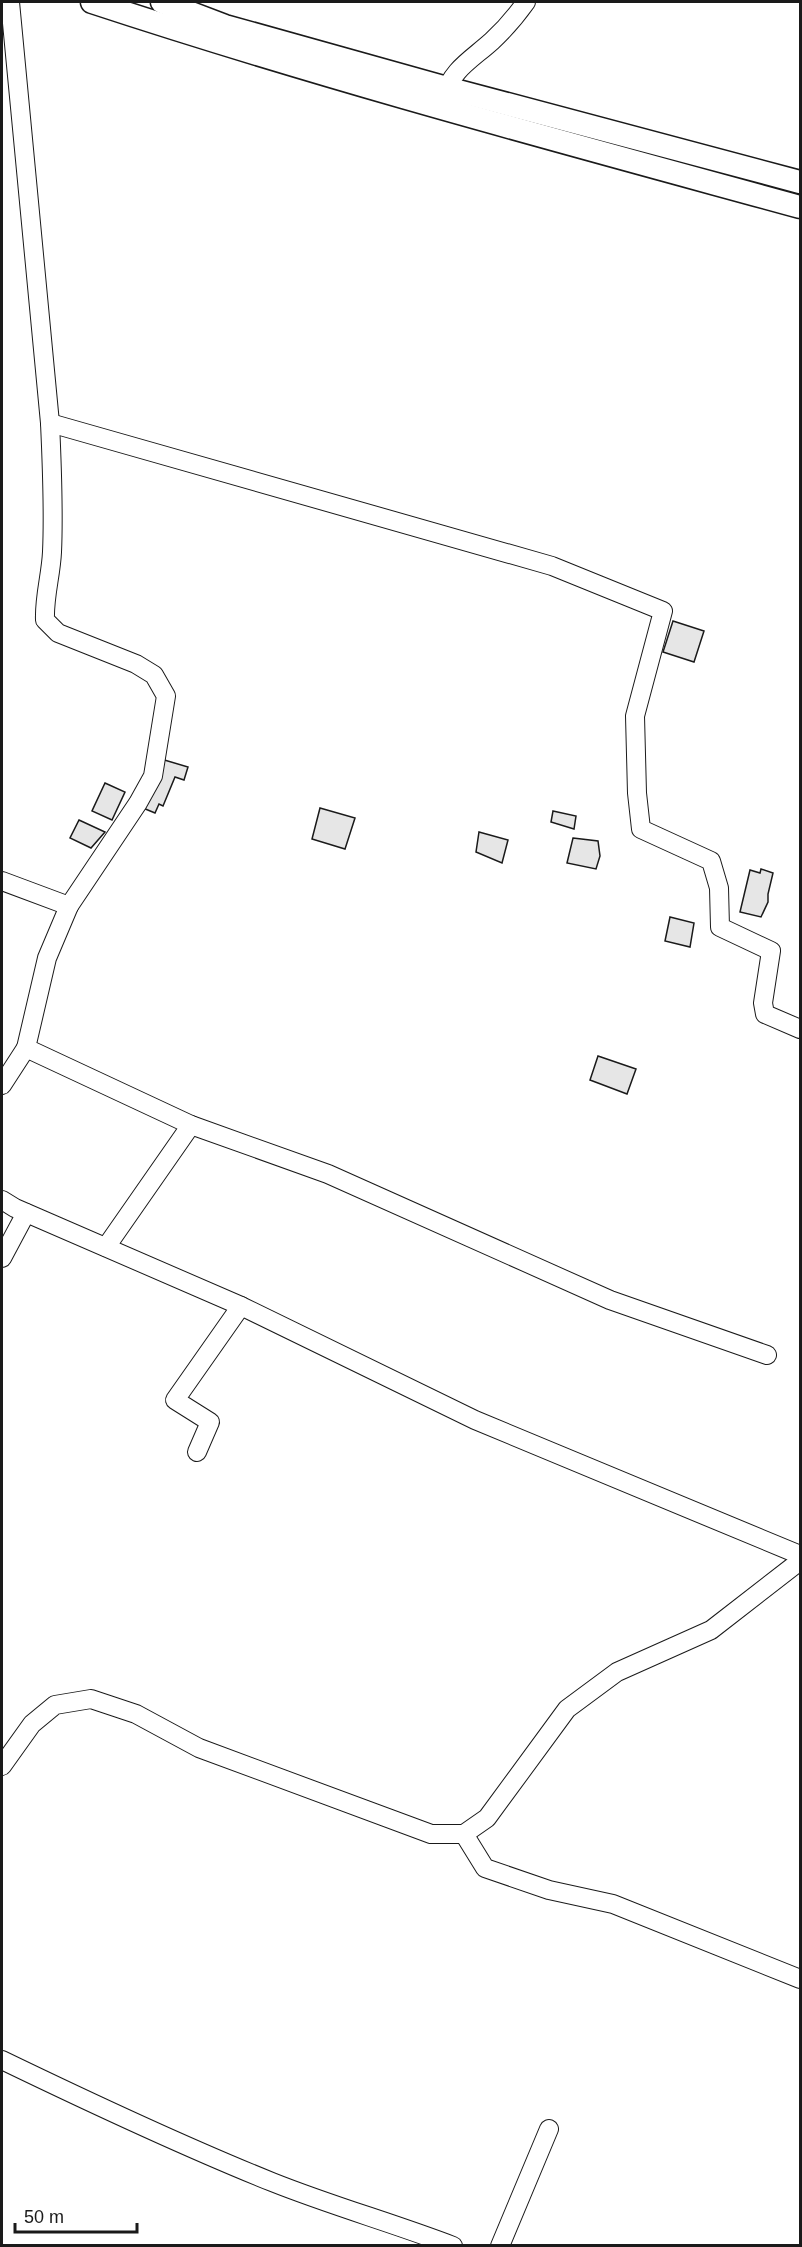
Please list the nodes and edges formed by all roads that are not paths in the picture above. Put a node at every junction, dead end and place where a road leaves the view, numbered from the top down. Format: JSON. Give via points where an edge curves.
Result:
{"nodes":[{"id":1,"x":10,"y":2,"type":"edge"},
{"id":2,"x":92,"y":2,"type":"edge"},
{"id":3,"x":162,"y":2,"type":"edge"},
{"id":4,"x":526,"y":2,"type":"edge"},
{"id":5,"x":443,"y":98,"type":"junction"},
{"id":6,"x":801,"y":182,"type":"edge"},
{"id":7,"x":801,"y":207,"type":"edge"},
{"id":8,"x":50,"y":423,"type":"junction"},
{"id":9,"x":2,"y":881,"type":"edge"},
{"id":10,"x":69,"y":906,"type":"junction"},
{"id":11,"x":801,"y":1029,"type":"edge"},
{"id":12,"x":26,"y":1048,"type":"junction"},
{"id":13,"x":2,"y":1085,"type":"edge"},
{"id":14,"x":192,"y":1125,"type":"junction"},
{"id":15,"x":2,"y":1200,"type":"edge"},
{"id":16,"x":26,"y":1213,"type":"junction"},
{"id":17,"x":106,"y":1247,"type":"junction"},
{"id":18,"x":2,"y":1258,"type":"edge"},
{"id":19,"x":241,"y":1306,"type":"junction"},
{"id":20,"x":767,"y":1355,"type":"dead end"},
{"id":21,"x":197,"y":1452,"type":"dead end"},
{"id":22,"x":801,"y":1555,"type":"edge"},
{"id":23,"x":801,"y":1561,"type":"edge"},
{"id":24,"x":2,"y":1766,"type":"edge"},
{"id":25,"x":464,"y":1834,"type":"junction"},
{"id":26,"x":801,"y":1979,"type":"edge"},
{"id":27,"x":2,"y":2060,"type":"edge"},
{"id":28,"x":549,"y":2129,"type":"dead end"},
{"id":29,"x":453,"y":2246,"type":"edge"},
{"id":30,"x":500,"y":2246,"type":"edge"}],
"edges":[{"from":1,"to":8,"type":"street"},
{"from":2,"to":5,"type":"main road","via":[[216,43]]},
{"from":3,"to":5,"type":"main road"},
{"from":4,"to":5,"type":"street","via":[[490,43],[460,66]]},
{"from":5,"to":6,"type":"main road"},
{"from":5,"to":7,"type":"main road"},
{"from":8,"to":10,"type":"street","via":[[52,555],[45,620],[58,633],[154,675],[166,696],[153,776]]},
{"from":8,"to":11,"type":"street","via":[[552,566],[663,611],[635,716],[641,829],[711,861],[719,888],[720,927],[771,951],[763,1003],[765,1014]]},
{"from":9,"to":10,"type":"street"},
{"from":10,"to":12,"type":"street","via":[[47,958]]},
{"from":12,"to":13,"type":"street"},
{"from":12,"to":14,"type":"street"},
{"from":14,"to":17,"type":"street"},
{"from":14,"to":20,"type":"street","via":[[328,1174],[609,1300]]},
{"from":15,"to":16,"type":"street"},
{"from":16,"to":17,"type":"street"},
{"from":16,"to":18,"type":"street"},
{"from":17,"to":19,"type":"street"},
{"from":19,"to":21,"type":"street","via":[[176,1400],[210,1422]]},
{"from":19,"to":22,"type":"street","via":[[475,1420]]},
{"from":23,"to":25,"type":"street","via":[[711,1629],[617,1672],[567,1709],[487,1818]]},
{"from":24,"to":25,"type":"street","via":[[32,1724],[55,1705],[91,1699],[136,1714],[199,1748],[431,1834]]},
{"from":25,"to":26,"type":"street","via":[[485,1868],[549,1890],[613,1904]]},
{"from":27,"to":29,"type":"street","via":[[175,2142],[272,2182]]},
{"from":28,"to":30,"type":"street"}]}
